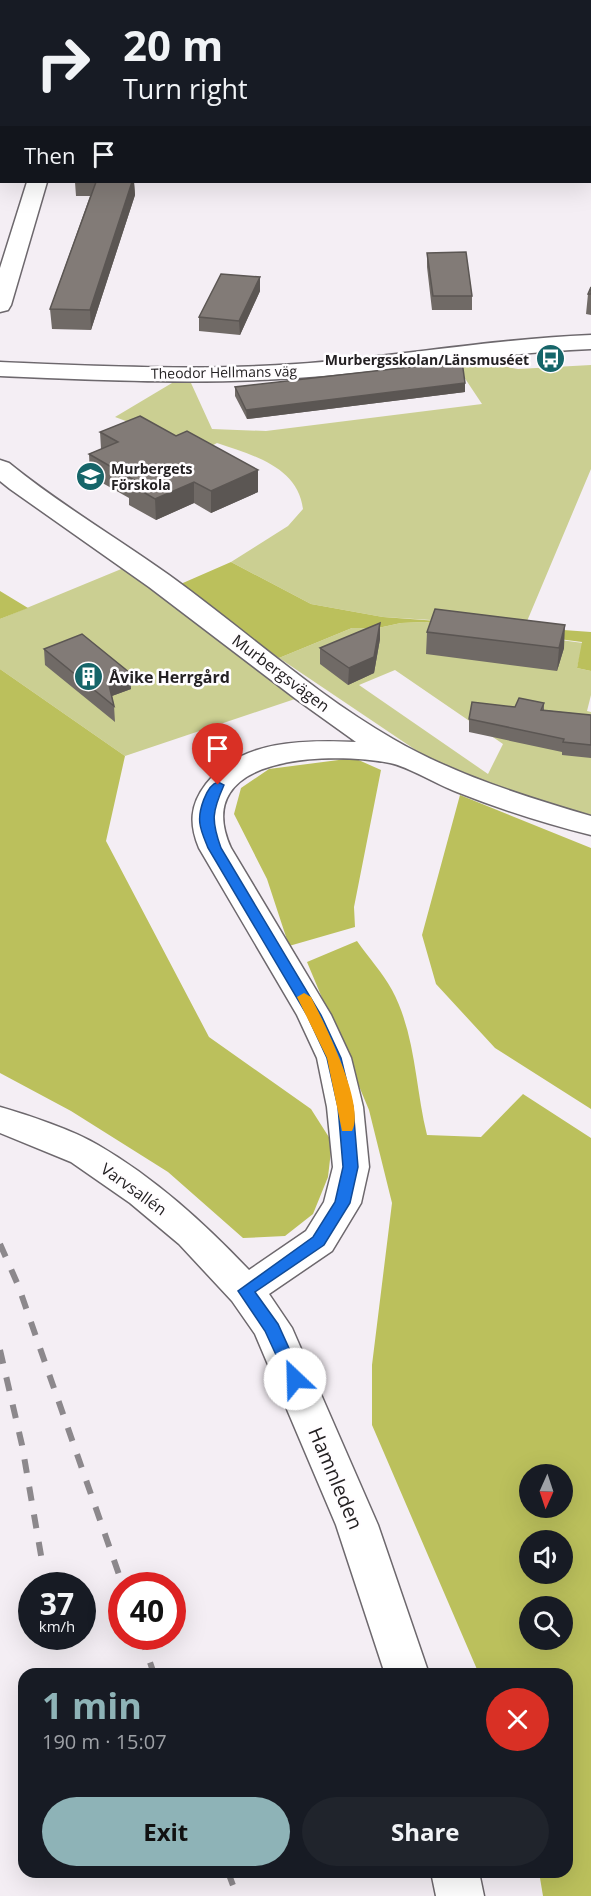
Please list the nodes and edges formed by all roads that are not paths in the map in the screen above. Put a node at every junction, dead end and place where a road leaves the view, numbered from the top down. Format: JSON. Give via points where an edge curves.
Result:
{"nodes":[{"id":1,"x":37,"y":183,"type":"edge"},
{"id":2,"x":0,"y":304,"type":"edge"},
{"id":3,"x":591,"y":342,"type":"edge"},
{"id":4,"x":0,"y":369,"type":"edge"},
{"id":5,"x":0,"y":468,"type":"edge"},
{"id":6,"x":404,"y":755,"type":"junction"},
{"id":7,"x":591,"y":826,"type":"edge"},
{"id":8,"x":14,"y":1124,"type":"edge"},
{"id":9,"x":246,"y":1291,"type":"junction"},
{"id":10,"x":404,"y":1668,"type":"edge"},
{"id":11,"x":456,"y":1878,"type":"edge"},
{"id":12,"x":460,"y":1896,"type":"edge"}],
"edges":[{"from":1,"to":2,"type":"street"},
{"from":3,"to":4,"type":"street","name":"Theodor Hellmans väg","via":[[230,375]]},
{"from":5,"to":6,"type":"street","name":"Murbergsvägen","via":[[30,494],[157,580],[357,730]]},
{"from":6,"to":7,"type":"street","name":"Murbergsvägen","via":[[476,788]]},
{"from":6,"to":9,"type":"street","via":[[298,750],[262,759],[237,770],[218,785],[209,804],[206,824],[214,848],[314,1015],[334,1058],[345,1107],[351,1167],[342,1203],[319,1241]]},
{"from":8,"to":9,"type":"street","name":"Varvsallén","via":[[84,1153],[143,1194],[192,1234]]},
{"from":9,"to":10,"type":"street","name":"Hamnleden","via":[[272,1328],[357,1525]]},
{"from":11,"to":12,"type":"street"}]}
